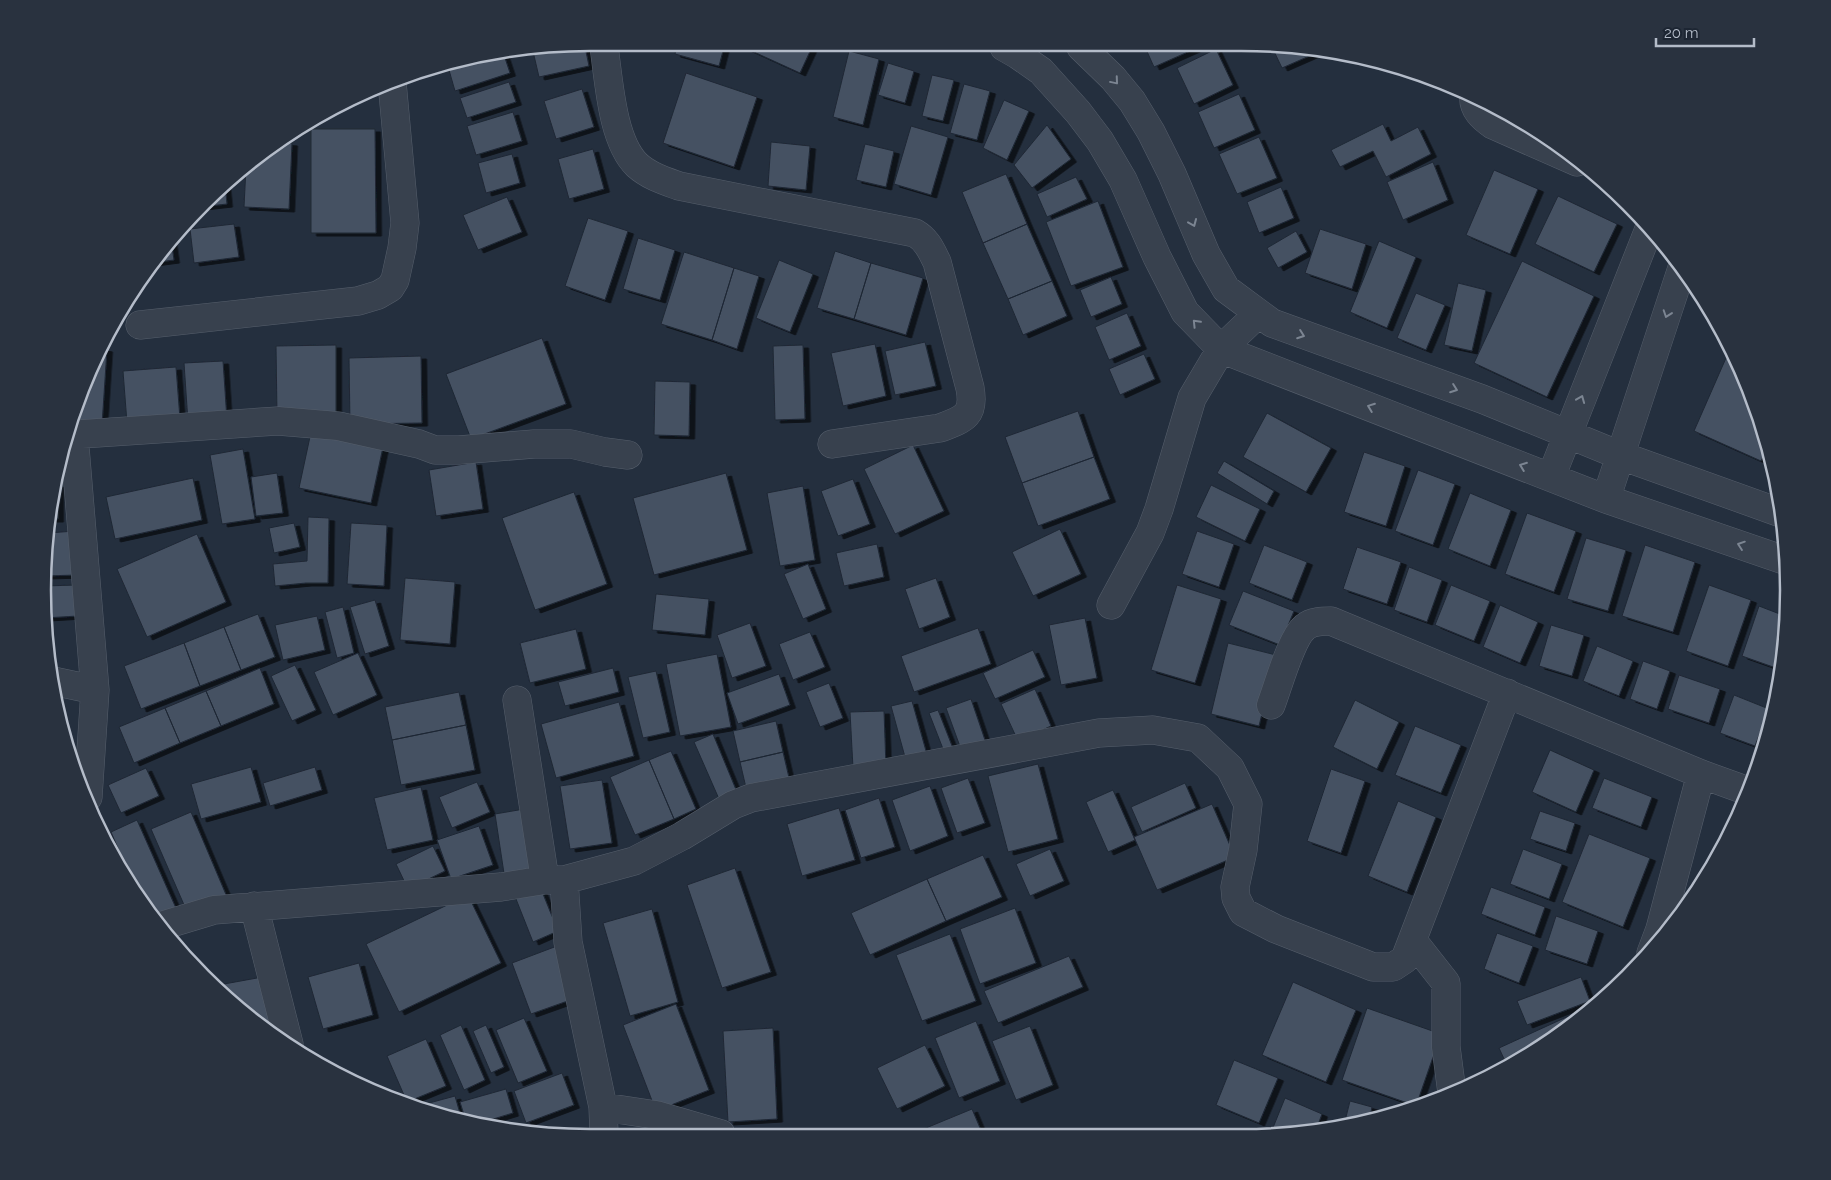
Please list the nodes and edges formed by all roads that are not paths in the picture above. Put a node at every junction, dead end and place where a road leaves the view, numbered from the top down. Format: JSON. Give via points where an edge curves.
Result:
{"nodes":[{"id":1,"x":605,"y":51,"type":"edge"},
{"id":2,"x":1011,"y":51,"type":"edge"},
{"id":3,"x":1085,"y":51,"type":"edge"},
{"id":4,"x":393,"y":89,"type":"edge"},
{"id":5,"x":1475,"y":105,"type":"edge"},
{"id":6,"x":1554,"y":152,"type":"edge"},
{"id":7,"x":1646,"y":235,"type":"edge"},
{"id":8,"x":1679,"y":277,"type":"edge"},
{"id":9,"x":1258,"y":314,"type":"junction"},
{"id":10,"x":140,"y":325,"type":"dead end"},
{"id":11,"x":1221,"y":349,"type":"junction"},
{"id":12,"x":1567,"y":434,"type":"junction"},
{"id":13,"x":75,"y":435,"type":"edge"},
{"id":14,"x":832,"y":444,"type":"dead end"},
{"id":15,"x":72,"y":445,"type":"edge"},
{"id":16,"x":628,"y":455,"type":"dead end"},
{"id":17,"x":1619,"y":455,"type":"junction"},
{"id":18,"x":1551,"y":477,"type":"junction"},
{"id":19,"x":1606,"y":499,"type":"junction"},
{"id":20,"x":1773,"y":511,"type":"edge"},
{"id":21,"x":1779,"y":558,"type":"edge"},
{"id":22,"x":1111,"y":605,"type":"dead end"},
{"id":23,"x":60,"y":682,"type":"edge"},
{"id":24,"x":95,"y":690,"type":"junction"},
{"id":25,"x":1507,"y":693,"type":"junction"},
{"id":26,"x":517,"y":700,"type":"dead end"},
{"id":27,"x":1271,"y":705,"type":"dead end"},
{"id":28,"x":1701,"y":774,"type":"junction"},
{"id":29,"x":89,"y":787,"type":"edge"},
{"id":30,"x":1742,"y":789,"type":"edge"},
{"id":31,"x":554,"y":880,"type":"junction"},
{"id":32,"x":254,"y":906,"type":"junction"},
{"id":33,"x":168,"y":924,"type":"edge"},
{"id":34,"x":1660,"y":927,"type":"edge"},
{"id":35,"x":1412,"y":941,"type":"junction"},
{"id":36,"x":286,"y":1034,"type":"edge"},
{"id":37,"x":1451,"y":1086,"type":"edge"},
{"id":38,"x":603,"y":1120,"type":"edge"},
{"id":39,"x":704,"y":1129,"type":"edge"}],
"edges":[{"from":1,"to":14,"type":"street","via":[[616,123],[626,150],[637,165],[659,179],[679,186],[915,234],[925,239],[937,262],[970,388],[970,411],[940,428]]},
{"from":11,"to":2,"type":"street","one_way":true,"via":[[1185,312],[1123,180],[1100,141],[1041,71]]},
{"from":3,"to":9,"type":"street","one_way":true,"via":[[1132,101],[1151,132],[1206,254],[1226,289]]},
{"from":4,"to":10,"type":"street","via":[[405,223],[395,280],[390,288],[358,301]]},
{"from":5,"to":6,"type":"street","via":[[1493,126]]},
{"from":12,"to":7,"type":"street","one_way":true},
{"from":8,"to":17,"type":"street","one_way":true},
{"from":9,"to":11,"type":"street"},
{"from":9,"to":12,"type":"street","one_way":true,"via":[[1287,330],[1482,399]]},
{"from":18,"to":11,"type":"street","one_way":true},
{"from":11,"to":22,"type":"street","via":[[1192,398],[1150,533]]},
{"from":12,"to":17,"type":"street"},
{"from":12,"to":18,"type":"street"},
{"from":13,"to":16,"type":"street","via":[[278,421],[338,426],[435,450],[571,444]]},
{"from":15,"to":24,"type":"street"},
{"from":17,"to":19,"type":"street"},
{"from":17,"to":20,"type":"street"},
{"from":18,"to":19,"type":"street"},
{"from":21,"to":19,"type":"street","one_way":true},
{"from":23,"to":24,"type":"street"},
{"from":24,"to":29,"type":"street"},
{"from":25,"to":27,"type":"street","via":[[1331,621],[1318,621],[1305,626],[1295,640]]},
{"from":25,"to":28,"type":"street"},
{"from":25,"to":35,"type":"street"},
{"from":26,"to":31,"type":"street"},
{"from":28,"to":30,"type":"street"},
{"from":28,"to":34,"type":"street"},
{"from":31,"to":32,"type":"street"},
{"from":31,"to":35,"type":"street","via":[[634,861],[751,798],[1099,733],[1153,730],[1198,738],[1230,768],[1248,804],[1235,888],[1243,912],[1373,967],[1399,964],[1405,959]]},
{"from":31,"to":38,"type":"street"},
{"from":32,"to":33,"type":"street","via":[[214,910]]},
{"from":32,"to":36,"type":"street"},
{"from":35,"to":37,"type":"street","via":[[1446,983],[1446,1047]]},
{"from":38,"to":39,"type":"street","via":[[656,1115]]}]}
